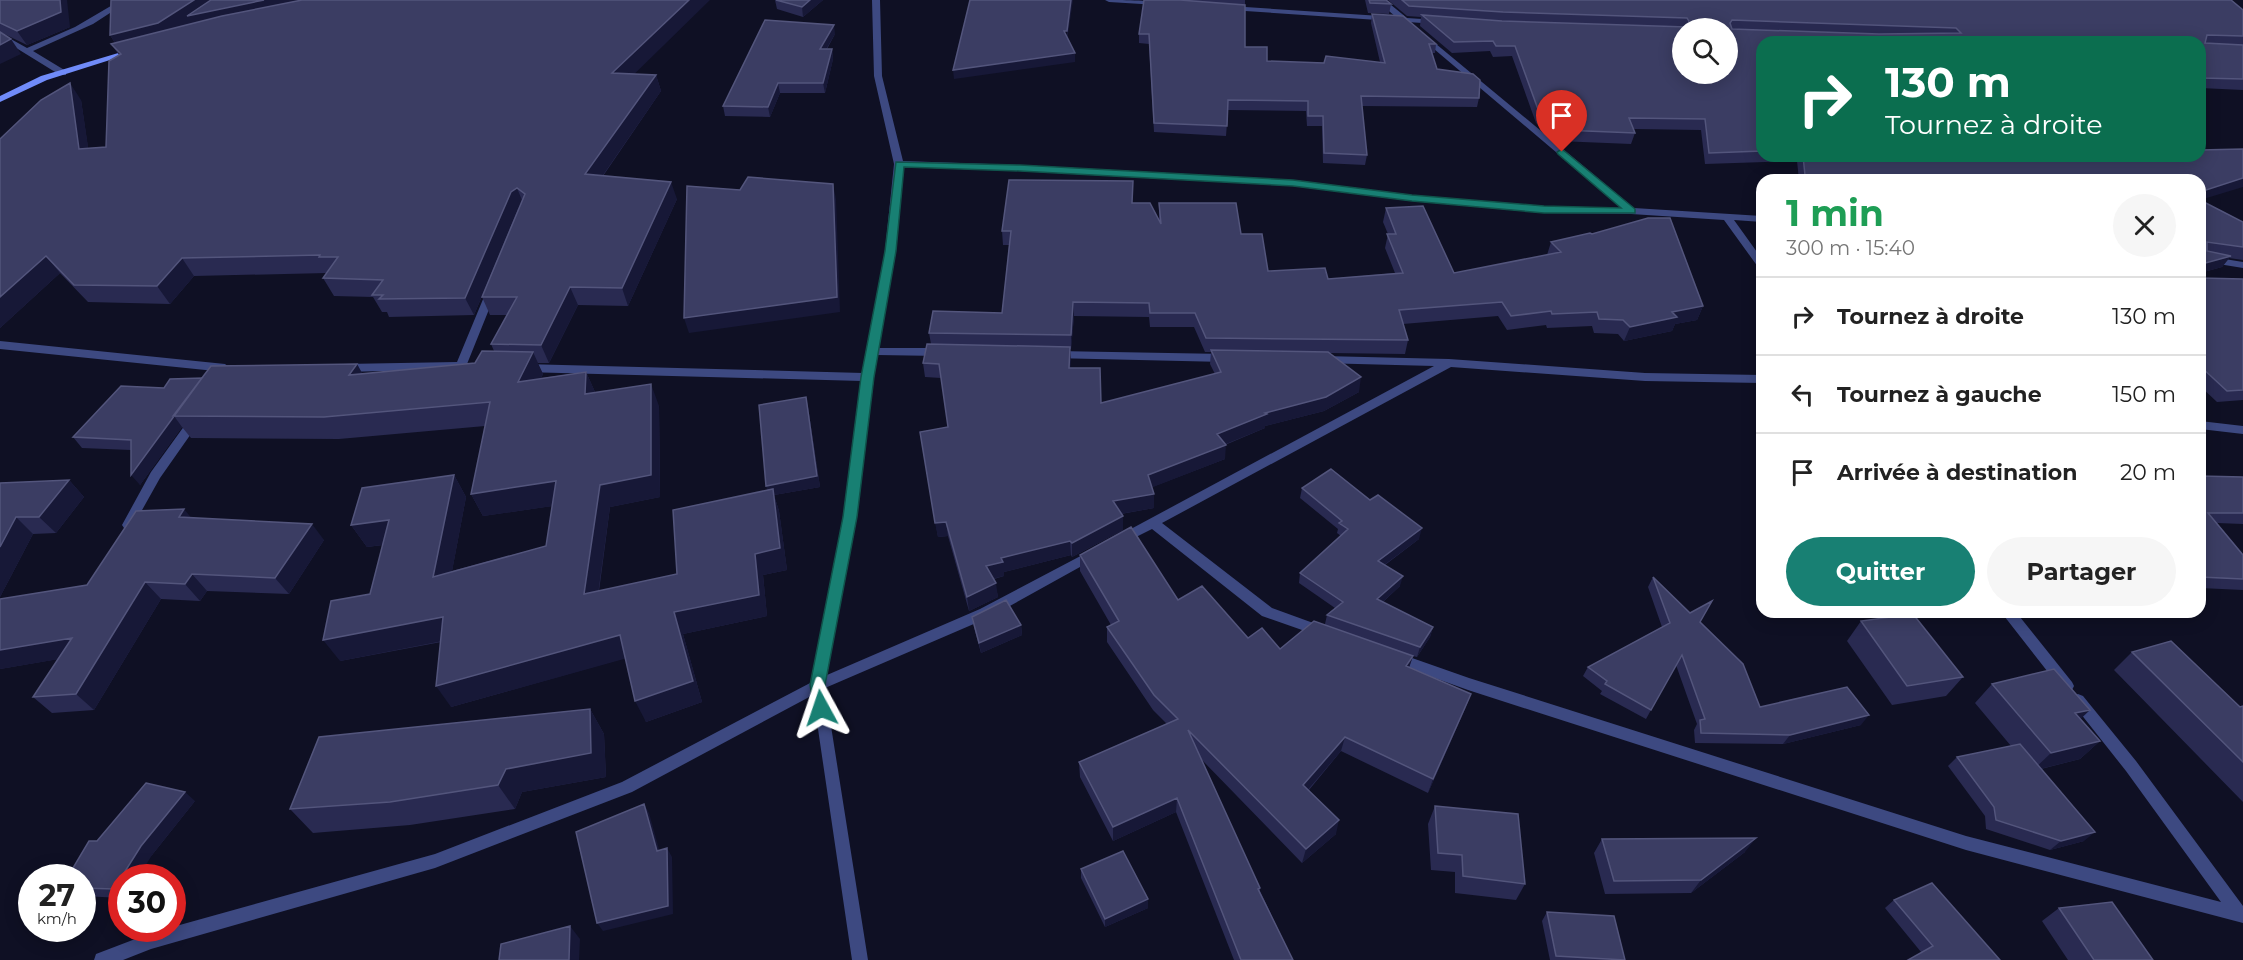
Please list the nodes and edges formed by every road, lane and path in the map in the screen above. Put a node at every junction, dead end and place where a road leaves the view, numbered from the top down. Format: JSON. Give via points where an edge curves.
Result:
{"nodes":[{"id":1,"x":126,"y":0,"type":"edge"},
{"id":2,"x":876,"y":0,"type":"edge"},
{"id":3,"x":1109,"y":0,"type":"edge"},
{"id":4,"x":1380,"y":0,"type":"edge"},
{"id":5,"x":1168,"y":4,"type":"edge"},
{"id":6,"x":1215,"y":7,"type":"edge"},
{"id":7,"x":1405,"y":20,"type":"junction"},
{"id":8,"x":1452,"y":24,"type":"edge"},
{"id":9,"x":0,"y":35,"type":"edge"},
{"id":10,"x":140,"y":50,"type":"edge"},
{"id":11,"x":26,"y":51,"type":"junction"},
{"id":12,"x":63,"y":72,"type":"junction"},
{"id":13,"x":0,"y":99,"type":"edge"},
{"id":14,"x":899,"y":164,"type":"junction"},
{"id":15,"x":1631,"y":211,"type":"junction"},
{"id":16,"x":1726,"y":216,"type":"junction"},
{"id":17,"x":1756,"y":218,"type":"edge"},
{"id":18,"x":1756,"y":257,"type":"edge"},
{"id":19,"x":2206,"y":259,"type":"edge"},
{"id":20,"x":2243,"y":265,"type":"edge"},
{"id":21,"x":495,"y":283,"type":"edge"},
{"id":22,"x":0,"y":345,"type":"edge"},
{"id":23,"x":873,"y":351,"type":"junction"},
{"id":24,"x":955,"y":353,"type":"edge"},
{"id":25,"x":1049,"y":355,"type":"edge"},
{"id":26,"x":1237,"y":358,"type":"edge"},
{"id":27,"x":1308,"y":360,"type":"edge"},
{"id":28,"x":1449,"y":363,"type":"junction"},
{"id":29,"x":335,"y":368,"type":"edge"},
{"id":30,"x":508,"y":368,"type":"edge"},
{"id":31,"x":868,"y":377,"type":"junction"},
{"id":32,"x":225,"y":378,"type":"edge"},
{"id":33,"x":1756,"y":379,"type":"edge"},
{"id":34,"x":204,"y":408,"type":"edge"},
{"id":35,"x":2206,"y":426,"type":"edge"},
{"id":36,"x":2243,"y":430,"type":"edge"},
{"id":37,"x":1153,"y":523,"type":"junction"},
{"id":38,"x":122,"y":537,"type":"edge"},
{"id":39,"x":2013,"y":618,"type":"edge"},
{"id":40,"x":1334,"y":636,"type":"edge"},
{"id":41,"x":1379,"y":652,"type":"edge"},
{"id":42,"x":818,"y":685,"type":"junction"},
{"id":43,"x":2242,"y":917,"type":"edge"},
{"id":44,"x":102,"y":960,"type":"edge"},
{"id":45,"x":860,"y":960,"type":"edge"}],
"edges":[{"from":1,"to":11,"type":"street","via":[[79,30]]},
{"from":2,"to":14,"type":"street","via":[[878,76]]},
{"from":3,"to":5,"type":"street"},
{"from":4,"to":7,"type":"street"},
{"from":6,"to":7,"type":"street"},
{"from":7,"to":8,"type":"street"},
{"from":7,"to":15,"type":"street"},
{"from":9,"to":11,"type":"street"},
{"from":10,"to":12,"type":"main road"},
{"from":11,"to":12,"type":"street"},
{"from":12,"to":13,"type":"main road"},
{"from":14,"to":15,"type":"street","via":[[1293,183],[1544,210]]},
{"from":14,"to":23,"type":"street","via":[[891,251]]},
{"from":15,"to":16,"type":"street"},
{"from":16,"to":17,"type":"street"},
{"from":16,"to":18,"type":"street"},
{"from":19,"to":20,"type":"street"},
{"from":21,"to":29,"type":"street","via":[[467,366]]},
{"from":22,"to":32,"type":"street","via":[[232,369]]},
{"from":23,"to":24,"type":"street"},
{"from":23,"to":31,"type":"street"},
{"from":25,"to":26,"type":"street"},
{"from":27,"to":28,"type":"street"},
{"from":28,"to":33,"type":"street"},
{"from":28,"to":37,"type":"street"},
{"from":30,"to":31,"type":"street"},
{"from":31,"to":42,"type":"street","via":[[850,517]]},
{"from":34,"to":38,"type":"street","via":[[155,475]]},
{"from":35,"to":36,"type":"street"},
{"from":37,"to":40,"type":"street","via":[[1267,612]]},
{"from":37,"to":42,"type":"street","via":[[986,613]]},
{"from":39,"to":43,"type":"street","via":[[2131,766]]},
{"from":41,"to":43,"type":"street","via":[[1966,843]]},
{"from":42,"to":44,"type":"street","via":[[627,787],[446,857],[151,941]]},
{"from":42,"to":45,"type":"street"}]}
